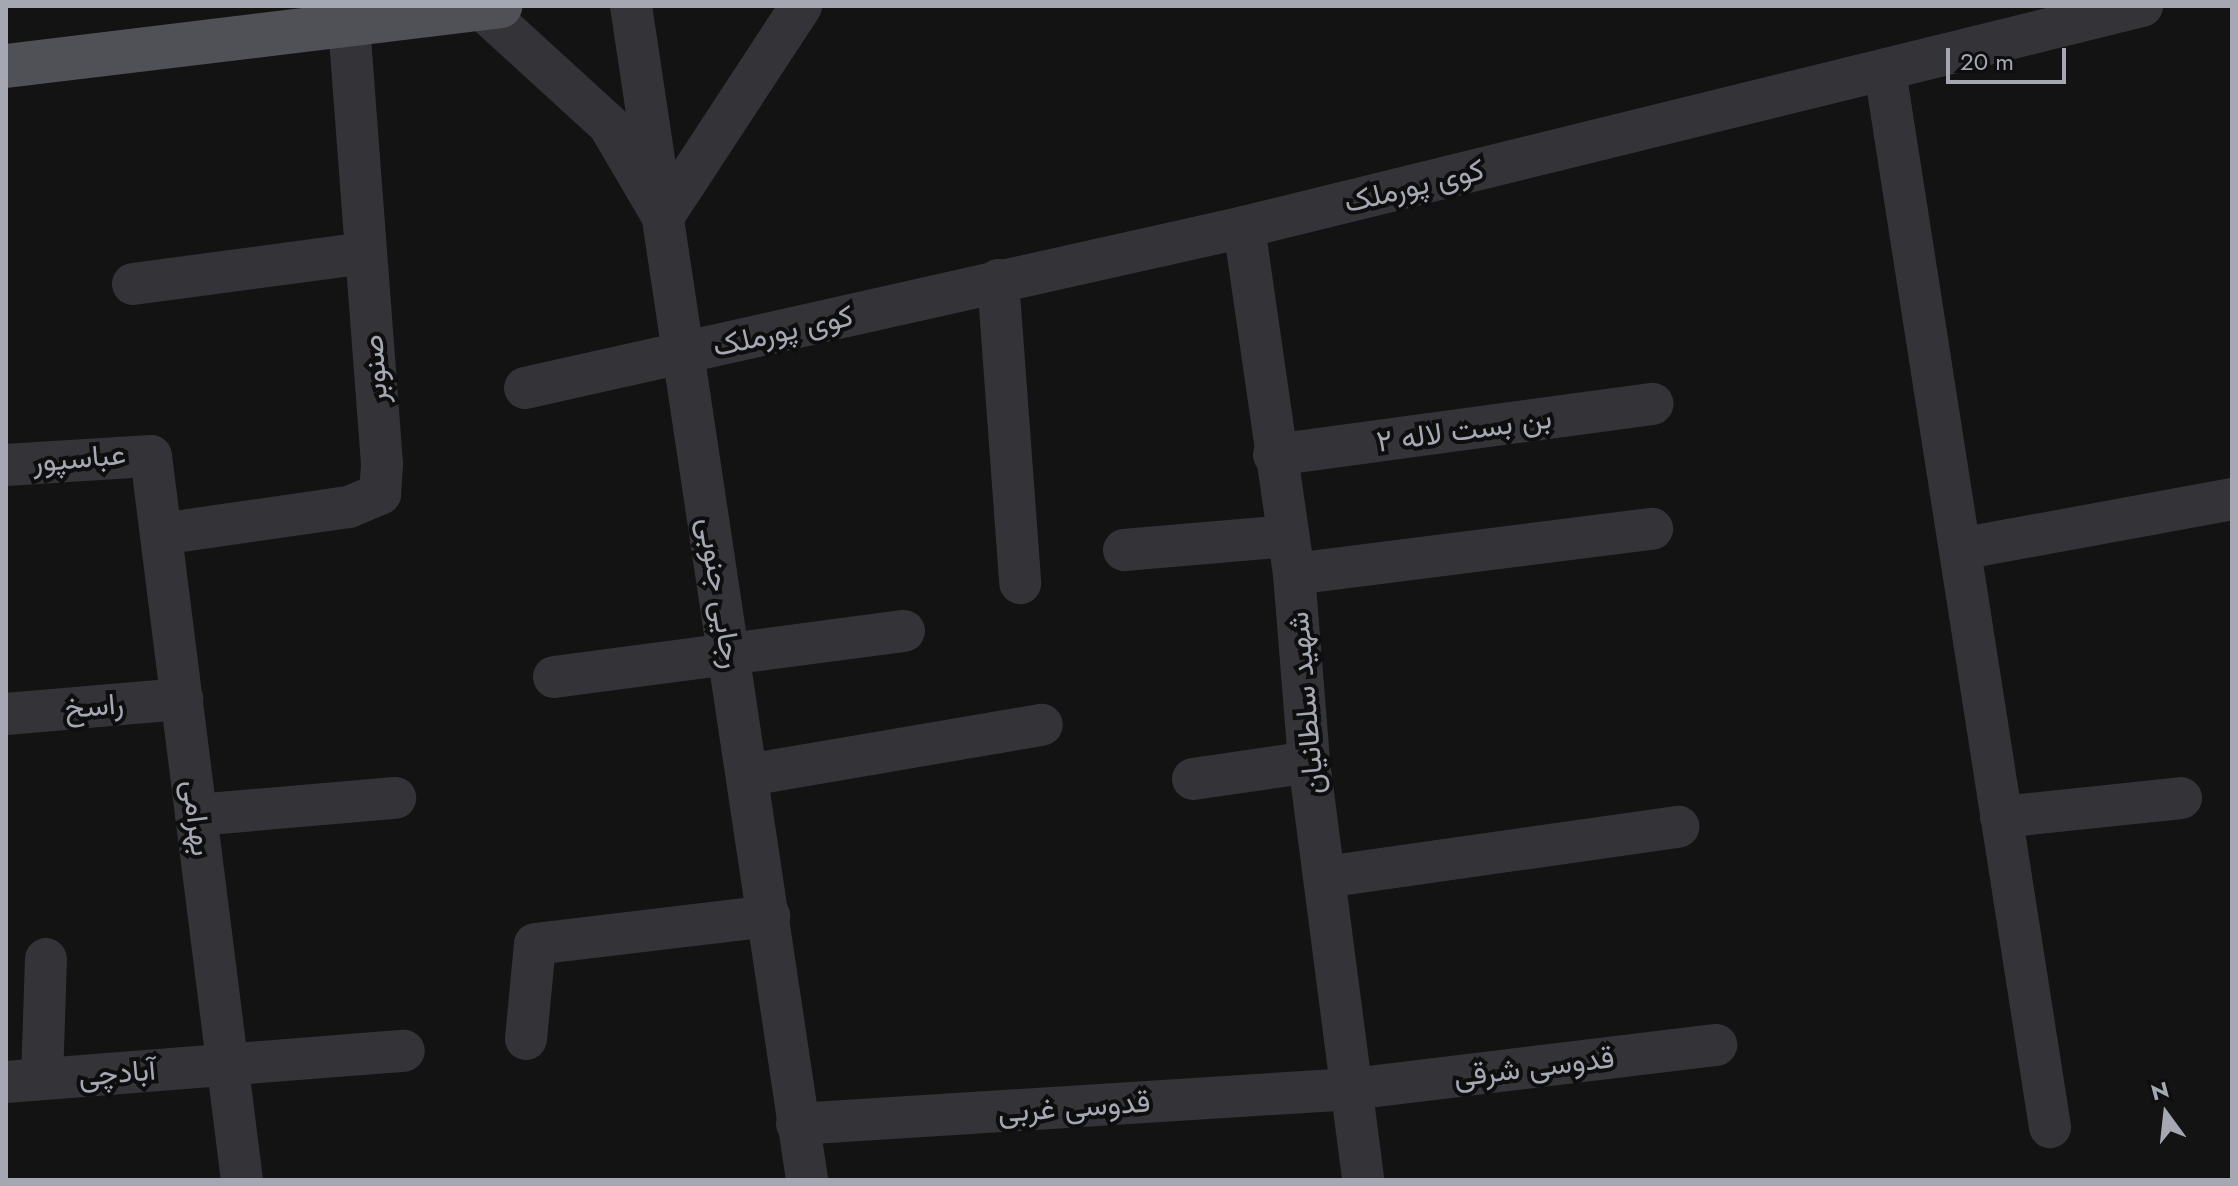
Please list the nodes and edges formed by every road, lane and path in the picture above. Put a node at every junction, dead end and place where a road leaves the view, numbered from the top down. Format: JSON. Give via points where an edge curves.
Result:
{"nodes":[{"id":1,"x":631,"y":6,"type":"edge"},
{"id":2,"x":801,"y":6,"type":"edge"},
{"id":3,"x":2142,"y":6,"type":"edge"},
{"id":4,"x":490,"y":7,"type":"edge"},
{"id":5,"x":366,"y":16,"type":"edge"},
{"id":6,"x":6,"y":66,"type":"edge"},
{"id":7,"x":1885,"y":71,"type":"junction"},
{"id":8,"x":663,"y":217,"type":"junction"},
{"id":9,"x":1244,"y":227,"type":"junction"},
{"id":10,"x":366,"y":253,"type":"junction"},
{"id":11,"x":998,"y":280,"type":"junction"},
{"id":12,"x":133,"y":284,"type":"dead end"},
{"id":13,"x":684,"y":355,"type":"junction"},
{"id":14,"x":525,"y":388,"type":"dead end"},
{"id":15,"x":1653,"y":404,"type":"dead end"},
{"id":16,"x":1274,"y":455,"type":"junction"},
{"id":17,"x":151,"y":456,"type":"joint"},
{"id":18,"x":6,"y":465,"type":"edge"},
{"id":19,"x":2232,"y":499,"type":"edge"},
{"id":20,"x":1652,"y":529,"type":"dead end"},
{"id":21,"x":161,"y":534,"type":"junction"},
{"id":22,"x":1960,"y":549,"type":"junction"},
{"id":23,"x":1124,"y":550,"type":"dead end"},
{"id":24,"x":1291,"y":555,"type":"junction"},
{"id":25,"x":1020,"y":583,"type":"dead end"},
{"id":26,"x":904,"y":631,"type":"dead end"},
{"id":27,"x":729,"y":653,"type":"junction"},
{"id":28,"x":554,"y":677,"type":"dead end"},
{"id":29,"x":182,"y":699,"type":"junction"},
{"id":30,"x":6,"y":714,"type":"edge"},
{"id":31,"x":1042,"y":725,"type":"dead end"},
{"id":32,"x":1309,"y":762,"type":"junction"},
{"id":33,"x":748,"y":775,"type":"junction"},
{"id":34,"x":1193,"y":779,"type":"dead end"},
{"id":35,"x":395,"y":798,"type":"dead end"},
{"id":36,"x":2181,"y":798,"type":"dead end"},
{"id":37,"x":196,"y":815,"type":"junction"},
{"id":38,"x":2001,"y":817,"type":"junction"},
{"id":39,"x":1678,"y":827,"type":"dead end"},
{"id":40,"x":1325,"y":877,"type":"junction"},
{"id":41,"x":769,"y":916,"type":"junction"},
{"id":42,"x":46,"y":959,"type":"dead end"},
{"id":43,"x":526,"y":1039,"type":"dead end"},
{"id":44,"x":1716,"y":1045,"type":"dead end"},
{"id":45,"x":404,"y":1051,"type":"dead end"},
{"id":46,"x":228,"y":1064,"type":"junction"},
{"id":47,"x":24,"y":1081,"type":"edge"},
{"id":48,"x":1352,"y":1089,"type":"junction"},
{"id":49,"x":797,"y":1124,"type":"junction"},
{"id":50,"x":2050,"y":1127,"type":"dead end"},
{"id":51,"x":242,"y":1180,"type":"edge"},
{"id":52,"x":807,"y":1180,"type":"edge"},
{"id":53,"x":1363,"y":1180,"type":"edge"}],
"edges":[{"from":1,"to":8,"type":"street","name":"رجایی جنوبی"},
{"from":2,"to":8,"type":"street"},
{"from":3,"to":7,"type":"street","name":"کوی پورملک"},
{"from":4,"to":5,"type":"main road"},
{"from":4,"to":8,"type":"street","via":[[609,125]]},
{"from":5,"to":6,"type":"main road"},
{"from":5,"to":10,"type":"street","name":"صنوبر"},
{"from":7,"to":9,"type":"street","name":"کوی پورملک"},
{"from":7,"to":22,"type":"street"},
{"from":8,"to":13,"type":"street","name":"رجایی جنوبی"},
{"from":9,"to":11,"type":"street","name":"کوی پورملک"},
{"from":9,"to":16,"type":"street","name":"شهید سلطانیان"},
{"from":10,"to":12,"type":"street"},
{"from":10,"to":21,"type":"street","name":"صنوبر","via":[[380,494],[349,507]]},
{"from":11,"to":13,"type":"street","name":"کوی پورملک"},
{"from":11,"to":25,"type":"street"},
{"from":13,"to":14,"type":"street","name":"کوی پورملک"},
{"from":13,"to":27,"type":"street","name":"رجایی جنوبی"},
{"from":15,"to":16,"type":"street","name":"بن بست لاله ۲"},
{"from":16,"to":24,"type":"street","name":"شهید سلطانیان"},
{"from":17,"to":18,"type":"street","name":"عباسپور"},
{"from":17,"to":21,"type":"street","name":"بهرامی"},
{"from":19,"to":22,"type":"street"},
{"from":20,"to":24,"type":"street"},
{"from":21,"to":29,"type":"street","name":"بهرامی"},
{"from":22,"to":38,"type":"street"},
{"from":23,"to":24,"type":"street"},
{"from":24,"to":32,"type":"street","name":"شهید سلطانیان"},
{"from":26,"to":27,"type":"street"},
{"from":27,"to":28,"type":"street"},
{"from":27,"to":33,"type":"street","name":"رجایی جنوبی"},
{"from":29,"to":30,"type":"street","name":"راسخ"},
{"from":29,"to":37,"type":"street","name":"بهرامی"},
{"from":31,"to":33,"type":"street"},
{"from":32,"to":34,"type":"street"},
{"from":32,"to":40,"type":"street","name":"شهید سلطانیان"},
{"from":33,"to":41,"type":"street","name":"رجایی جنوبی"},
{"from":35,"to":37,"type":"street"},
{"from":36,"to":38,"type":"street"},
{"from":37,"to":46,"type":"street","name":"بهرامی"},
{"from":38,"to":50,"type":"street"},
{"from":39,"to":40,"type":"street"},
{"from":40,"to":48,"type":"street","name":"شهید سلطانیان"},
{"from":41,"to":43,"type":"street","via":[[535,944]]},
{"from":41,"to":49,"type":"street","name":"رجایی جنوبی"},
{"from":42,"to":47,"type":"street"},
{"from":44,"to":48,"type":"street","name":"قدوسی شرقی"},
{"from":45,"to":46,"type":"street","name":"آبادچی"},
{"from":46,"to":47,"type":"street","name":"آبادچی"},
{"from":46,"to":51,"type":"street","name":"بهرامی"},
{"from":48,"to":49,"type":"street","name":"قدوسی غربی"},
{"from":48,"to":53,"type":"street","name":"شهید سلطانیان"},
{"from":49,"to":52,"type":"street","name":"رجایی جنوبی"}]}
